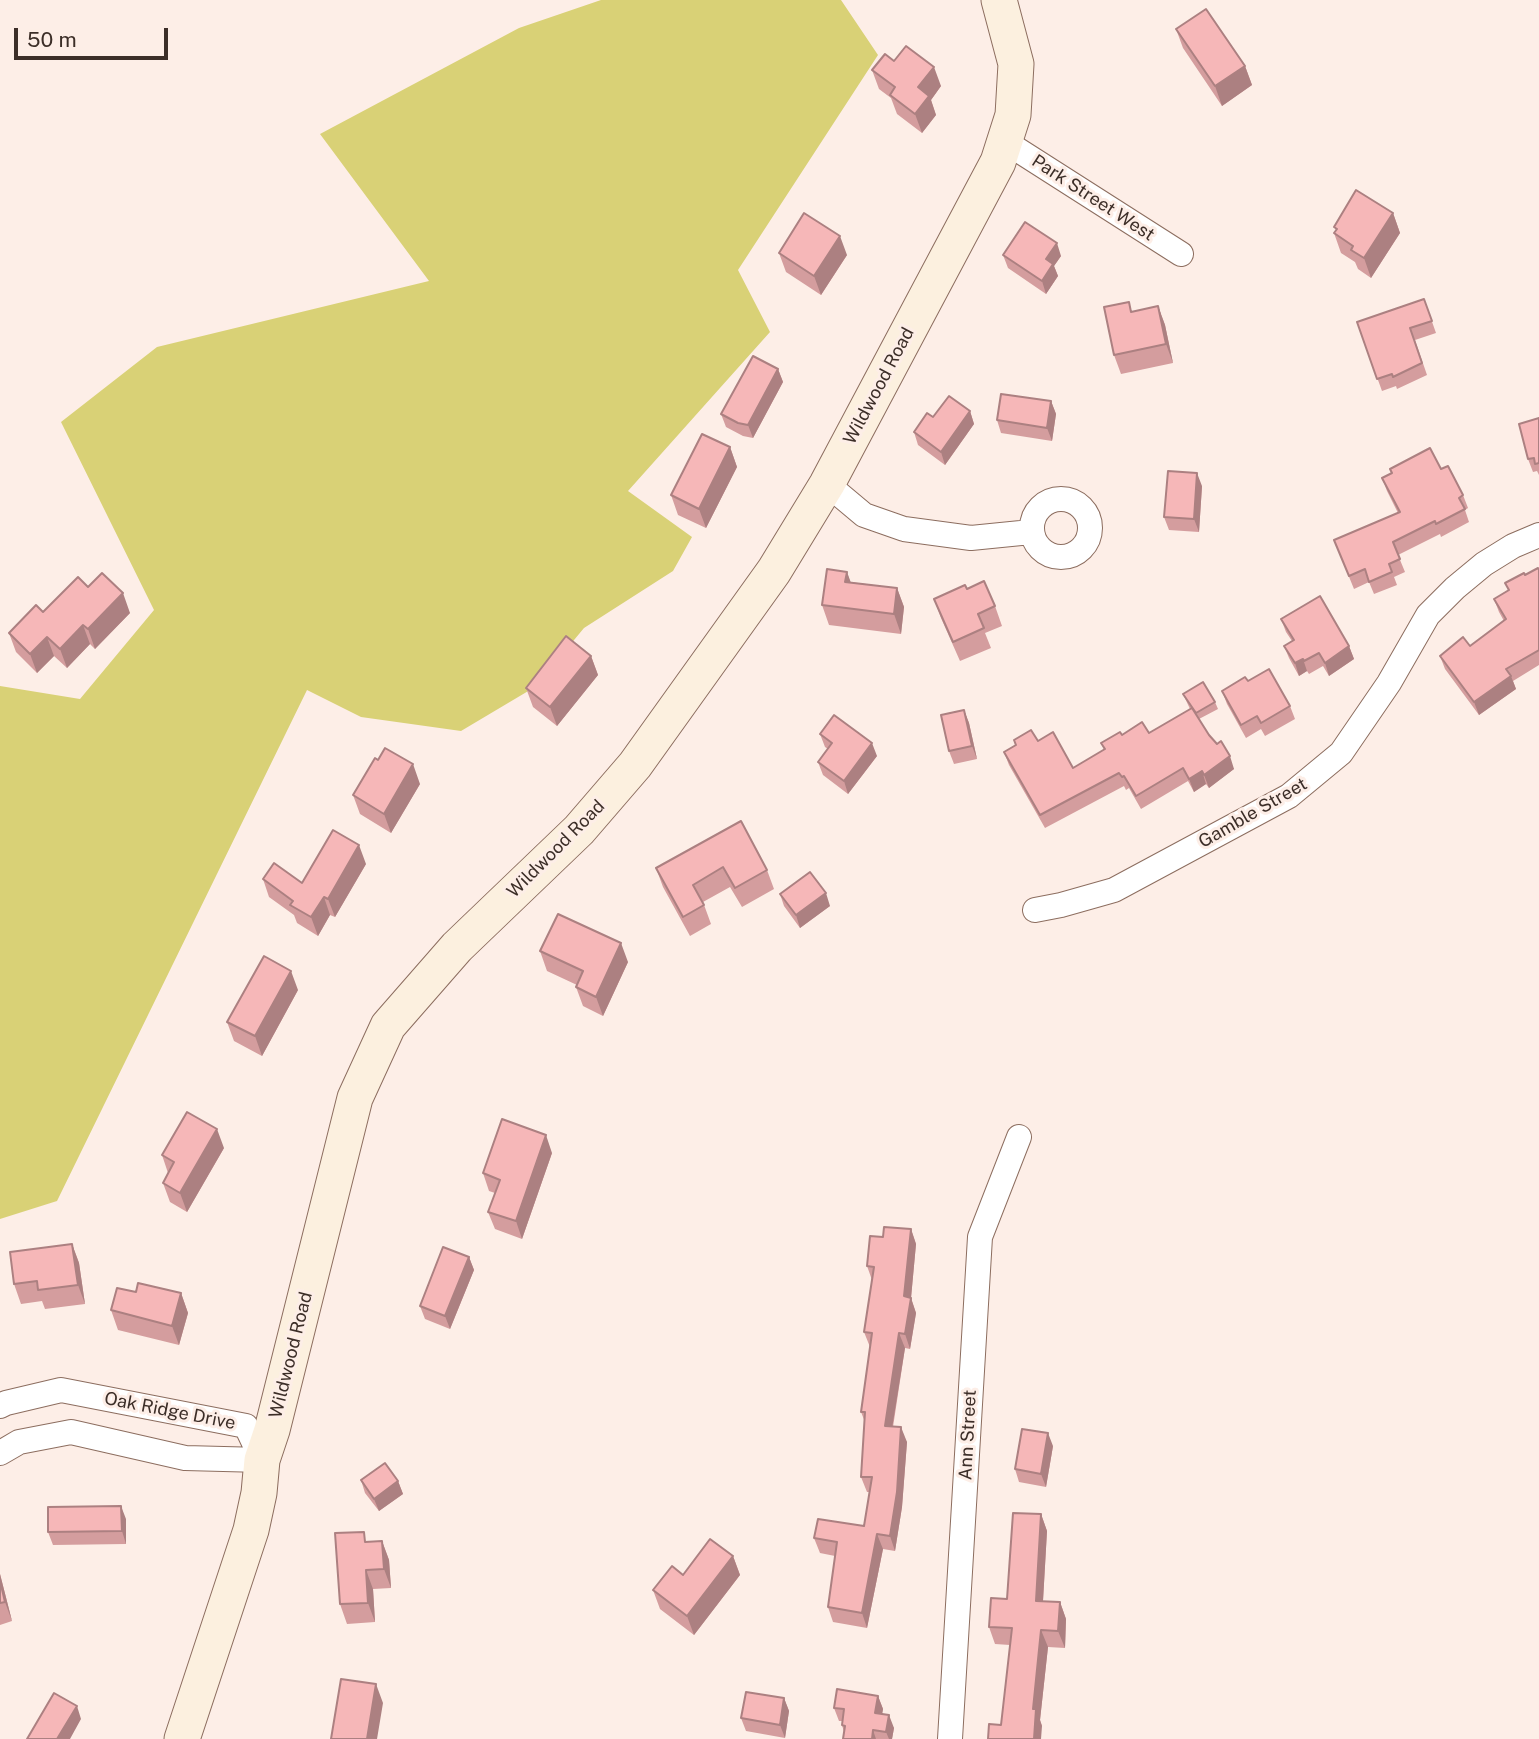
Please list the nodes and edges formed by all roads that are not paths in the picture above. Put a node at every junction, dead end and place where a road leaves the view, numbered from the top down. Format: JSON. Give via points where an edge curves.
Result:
{"nodes":[{"id":1,"x":999,"y":0,"type":"edge"},
{"id":2,"x":1004,"y":141,"type":"junction"},
{"id":3,"x":1181,"y":254,"type":"dead end"},
{"id":4,"x":827,"y":484,"type":"junction"},
{"id":5,"x":1031,"y":532,"type":"dead end"},
{"id":6,"x":1539,"y":535,"type":"edge"},
{"id":7,"x":1035,"y":910,"type":"dead end"},
{"id":8,"x":1019,"y":1137,"type":"dead end"},
{"id":9,"x":0,"y":1406,"type":"edge"},
{"id":10,"x":0,"y":1453,"type":"edge"},
{"id":11,"x":262,"y":1460,"type":"junction"},
{"id":12,"x":182,"y":1739,"type":"edge"},
{"id":13,"x":950,"y":1739,"type":"edge"}],
"edges":[{"from":1,"to":2,"type":"street","name":"Wildwood Road","via":[[1016,64],[1013,115]]},
{"from":2,"to":3,"type":"street","name":"Park Street West"},
{"from":2,"to":4,"type":"street","name":"Wildwood Road","via":[[998,162]]},
{"from":4,"to":5,"type":"street","via":[[864,515],[904,529],[971,538]]},
{"from":4,"to":11,"type":"street","name":"Wildwood Road","via":[[774,571],[635,765],[579,830],[457,947],[387,1026],[355,1098]]},
{"from":6,"to":7,"type":"street","name":"Gamble Street","via":[[1484,564],[1428,615],[1341,753],[1289,796],[1114,890]]},
{"from":8,"to":13,"type":"street","name":"Ann Street","via":[[980,1237]]},
{"from":9,"to":11,"type":"street","name":"Oak Ridge Drive","via":[[61,1390],[246,1426]]},
{"from":10,"to":11,"type":"street","name":"Oak Ridge Drive","via":[[19,1443],[71,1432],[185,1458]]},
{"from":11,"to":12,"type":"street","name":"Wildwood Road","via":[[251,1530]]}]}
